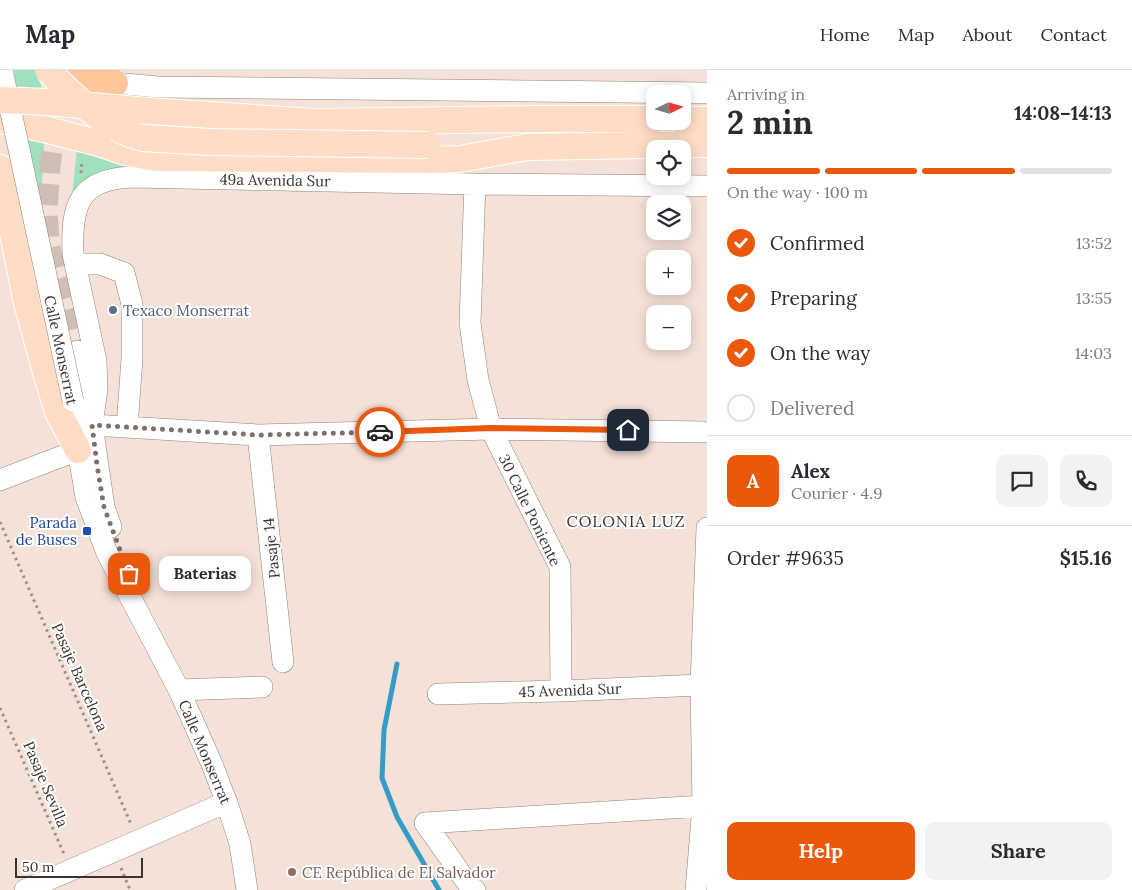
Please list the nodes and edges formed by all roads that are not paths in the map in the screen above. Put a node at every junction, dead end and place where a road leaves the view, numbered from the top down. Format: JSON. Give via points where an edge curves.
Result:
{"nodes":[{"id":1,"x":2,"y":70,"type":"edge"},
{"id":2,"x":48,"y":70,"type":"edge"},
{"id":3,"x":96,"y":76,"type":"edge"},
{"id":4,"x":707,"y":93,"type":"edge"},
{"id":5,"x":0,"y":100,"type":"edge"},
{"id":6,"x":646,"y":119,"type":"edge"},
{"id":7,"x":0,"y":120,"type":"edge"},
{"id":8,"x":691,"y":120,"type":"edge"},
{"id":9,"x":707,"y":120,"type":"edge"},
{"id":10,"x":707,"y":144,"type":"edge"},
{"id":11,"x":527,"y":147,"type":"junction"},
{"id":12,"x":0,"y":168,"type":"edge"},
{"id":13,"x":475,"y":184,"type":"junction"},
{"id":14,"x":707,"y":186,"type":"edge"},
{"id":15,"x":76,"y":264,"type":"junction"},
{"id":16,"x":77,"y":352,"type":"tunnel mouth"},
{"id":17,"x":92,"y":425,"type":"junction"},
{"id":18,"x":127,"y":427,"type":"junction"},
{"id":19,"x":491,"y":428,"type":"junction"},
{"id":20,"x":707,"y":432,"type":"edge"},
{"id":21,"x":258,"y":435,"type":"junction"},
{"id":22,"x":78,"y":450,"type":"junction"},
{"id":23,"x":0,"y":480,"type":"edge"},
{"id":24,"x":707,"y":528,"type":"edge"},
{"id":25,"x":142,"y":622,"type":"junction"},
{"id":26,"x":283,"y":662,"type":"dead end"},
{"id":27,"x":701,"y":685,"type":"junction"},
{"id":28,"x":262,"y":687,"type":"dead end"},
{"id":29,"x":179,"y":690,"type":"junction"},
{"id":30,"x":561,"y":691,"type":"junction"},
{"id":31,"x":438,"y":694,"type":"dead end"},
{"id":32,"x":226,"y":802,"type":"junction"},
{"id":33,"x":703,"y":806,"type":"junction"},
{"id":34,"x":25,"y":890,"type":"edge"},
{"id":35,"x":247,"y":890,"type":"edge"},
{"id":36,"x":475,"y":890,"type":"edge"},
{"id":37,"x":696,"y":890,"type":"edge"}],
"edges":[{"from":1,"to":22,"type":"street","name":"Calle Monserrat","bridge":true,"via":[[73,401]]},
{"from":2,"to":11,"type":"main road","bridge":true,"via":[[73,96],[109,123],[143,138]]},
{"from":3,"to":4,"type":"street","via":[[158,87]]},
{"from":5,"to":6,"type":"main road","bridge":true,"via":[[316,122]]},
{"from":7,"to":11,"type":"main road","name":"49a Avenida Sur","bridge":true,"via":[[156,158],[442,160]]},
{"from":8,"to":9,"type":"main road"},
{"from":10,"to":11,"type":"main road","name":"49a Avenida Sur"},
{"from":12,"to":22,"type":"main road","via":[[27,303],[46,372],[58,412]]},
{"from":13,"to":14,"type":"street","name":"49a Avenida Sur"},
{"from":13,"to":15,"type":"street","name":"49a Avenida Sur","via":[[110,178],[81,196],[77,206],[73,239]]},
{"from":13,"to":19,"type":"street","name":"30 Calle Poniente","via":[[470,323],[478,380]]},
{"from":15,"to":17,"type":"street","name":"49a Avenida Sur","via":[[96,361],[97,389]]},
{"from":15,"to":18,"type":"street","via":[[100,264],[124,273],[132,304]]},
{"from":16,"to":17,"type":"street","name":"Calle Monserrat"},
{"from":17,"to":18,"type":"street"},
{"from":17,"to":25,"type":"street","name":"Calle Monserrat","via":[[104,507]]},
{"from":18,"to":21,"type":"street"},
{"from":19,"to":20,"type":"street"},
{"from":19,"to":21,"type":"street"},
{"from":19,"to":30,"type":"street","name":"30 Calle Poniente","via":[[560,567]]},
{"from":21,"to":26,"type":"street","name":"Pasaje 14"},
{"from":22,"to":23,"type":"street"},
{"from":22,"to":25,"type":"street","name":"Calle Monserrat","via":[[86,497],[107,553]]},
{"from":24,"to":27,"type":"street"},
{"from":25,"to":29,"type":"street","name":"Calle Monserrat"},
{"from":27,"to":30,"type":"street","name":"45 Avenida Sur"},
{"from":27,"to":33,"type":"street"},
{"from":28,"to":29,"type":"street"},
{"from":29,"to":32,"type":"street","name":"Calle Monserrat"},
{"from":30,"to":31,"type":"street","name":"45 Avenida Sur"},
{"from":32,"to":34,"type":"street"},
{"from":32,"to":35,"type":"street","name":"Calle Monserrat","via":[[240,844]]},
{"from":33,"to":36,"type":"street","via":[[425,823]]},
{"from":33,"to":37,"type":"street"}]}
